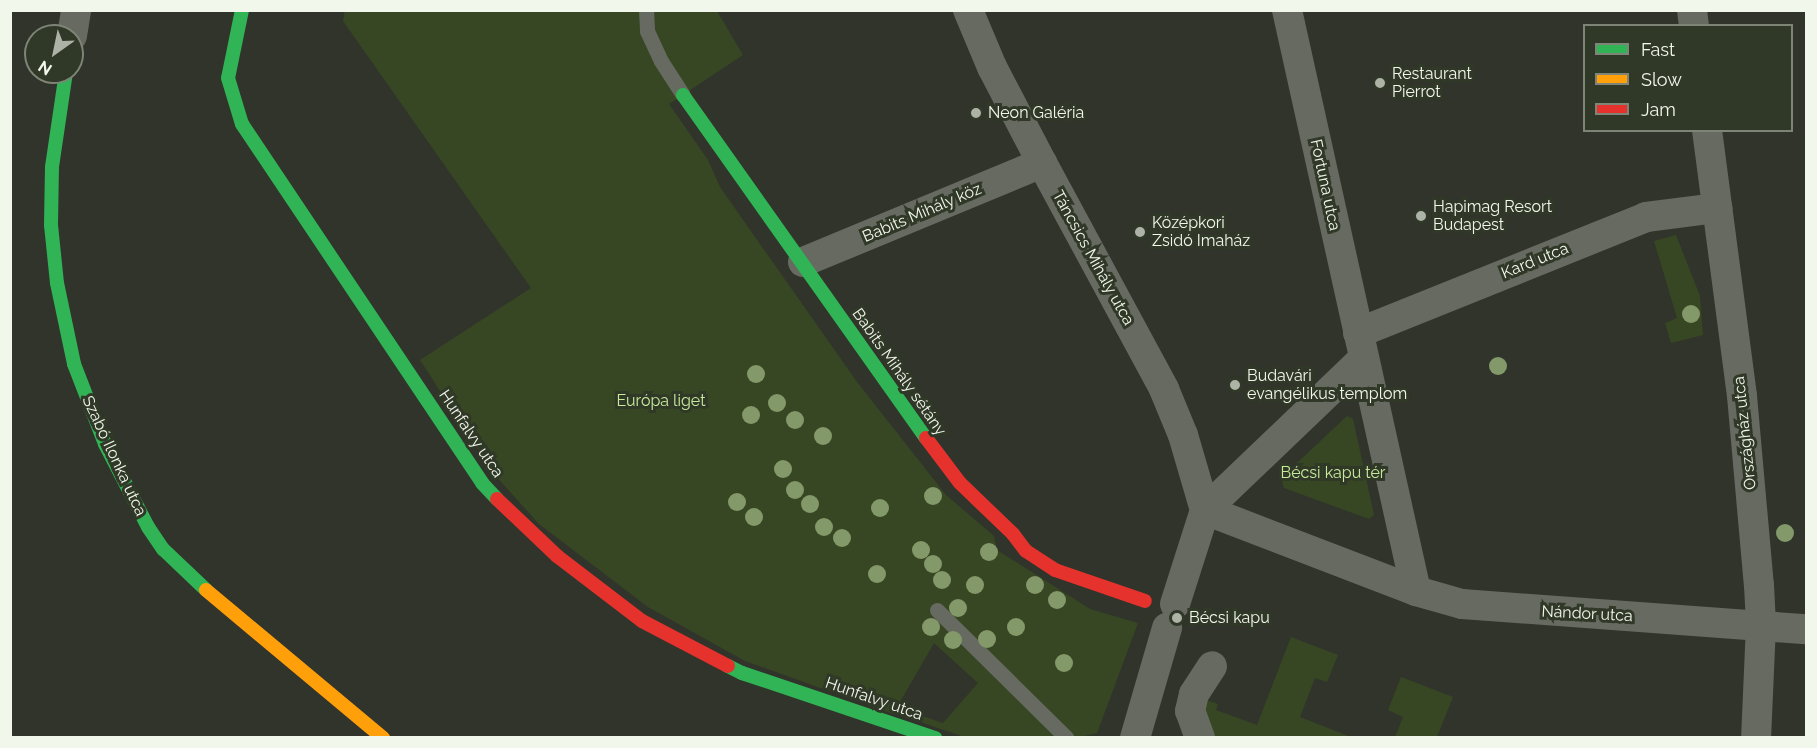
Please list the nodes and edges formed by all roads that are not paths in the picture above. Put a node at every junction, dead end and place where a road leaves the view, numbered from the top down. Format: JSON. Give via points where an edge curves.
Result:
{"nodes":[{"id":1,"x":242,"y":10,"type":"edge"},
{"id":2,"x":646,"y":10,"type":"edge"},
{"id":3,"x":968,"y":10,"type":"edge"},
{"id":4,"x":1287,"y":10,"type":"edge"},
{"id":5,"x":64,"y":84,"type":"edge"},
{"id":6,"x":683,"y":95,"type":"joint"},
{"id":7,"x":1707,"y":132,"type":"edge"},
{"id":8,"x":1041,"y":163,"type":"junction"},
{"id":9,"x":1717,"y":208,"type":"junction"},
{"id":10,"x":803,"y":262,"type":"junction"},
{"id":11,"x":1361,"y":346,"type":"junction"},
{"id":12,"x":1205,"y":510,"type":"junction"},
{"id":13,"x":1416,"y":591,"type":"junction"},
{"id":14,"x":1145,"y":601,"type":"dead end"},
{"id":15,"x":937,"y":610,"type":"dead end"},
{"id":16,"x":1761,"y":625,"type":"junction"},
{"id":17,"x":1806,"y":629,"type":"edge"},
{"id":18,"x":1212,"y":666,"type":"dead end"},
{"id":19,"x":383,"y":738,"type":"edge"},
{"id":20,"x":935,"y":738,"type":"edge"},
{"id":21,"x":1067,"y":738,"type":"edge"},
{"id":22,"x":1135,"y":738,"type":"edge"},
{"id":23,"x":1200,"y":738,"type":"edge"},
{"id":24,"x":1756,"y":738,"type":"edge"}],
"edges":[{"from":1,"to":20,"type":"street","name":"Hunfalvy utca","via":[[228,78],[242,124],[494,496],[557,556],[642,621],[742,673]]},
{"from":2,"to":6,"type":"lane","via":[[647,31]]},
{"from":3,"to":8,"type":"street","name":"Táncsics Mihály utca"},
{"from":4,"to":11,"type":"street","name":"Fortuna utca"},
{"from":5,"to":19,"type":"street","name":"Szabó Ilonka utca","via":[[52,167],[51,225],[57,283],[74,364],[105,444],[163,549],[206,590]]},
{"from":6,"to":10,"type":"street","name":"Babits Mihály sétány"},
{"from":7,"to":9,"type":"street","name":"Országház utca"},
{"from":8,"to":10,"type":"street","name":"Babits Mihály köz"},
{"from":8,"to":12,"type":"street","name":"Táncsics Mihály utca","via":[[1164,389],[1183,435]]},
{"from":9,"to":11,"type":"street","name":"Kard utca","via":[[1647,217]]},
{"from":9,"to":16,"type":"street","name":"Országház utca","via":[[1742,396]]},
{"from":10,"to":14,"type":"street","name":"Babits Mihály sétány","via":[[960,483],[1013,534],[1026,552],[1055,570]]},
{"from":11,"to":12,"type":"street"},
{"from":11,"to":13,"type":"street"},
{"from":12,"to":13,"type":"street"},
{"from":12,"to":22,"type":"street"},
{"from":13,"to":16,"type":"street","name":"Nándor utca","via":[[1486,608]]},
{"from":15,"to":21,"type":"lane"},
{"from":16,"to":17,"type":"street","name":"Nándor utca"},
{"from":16,"to":24,"type":"street","name":"Országház utca"},
{"from":18,"to":23,"type":"street","via":[[1194,694],[1190,711]]}]}
